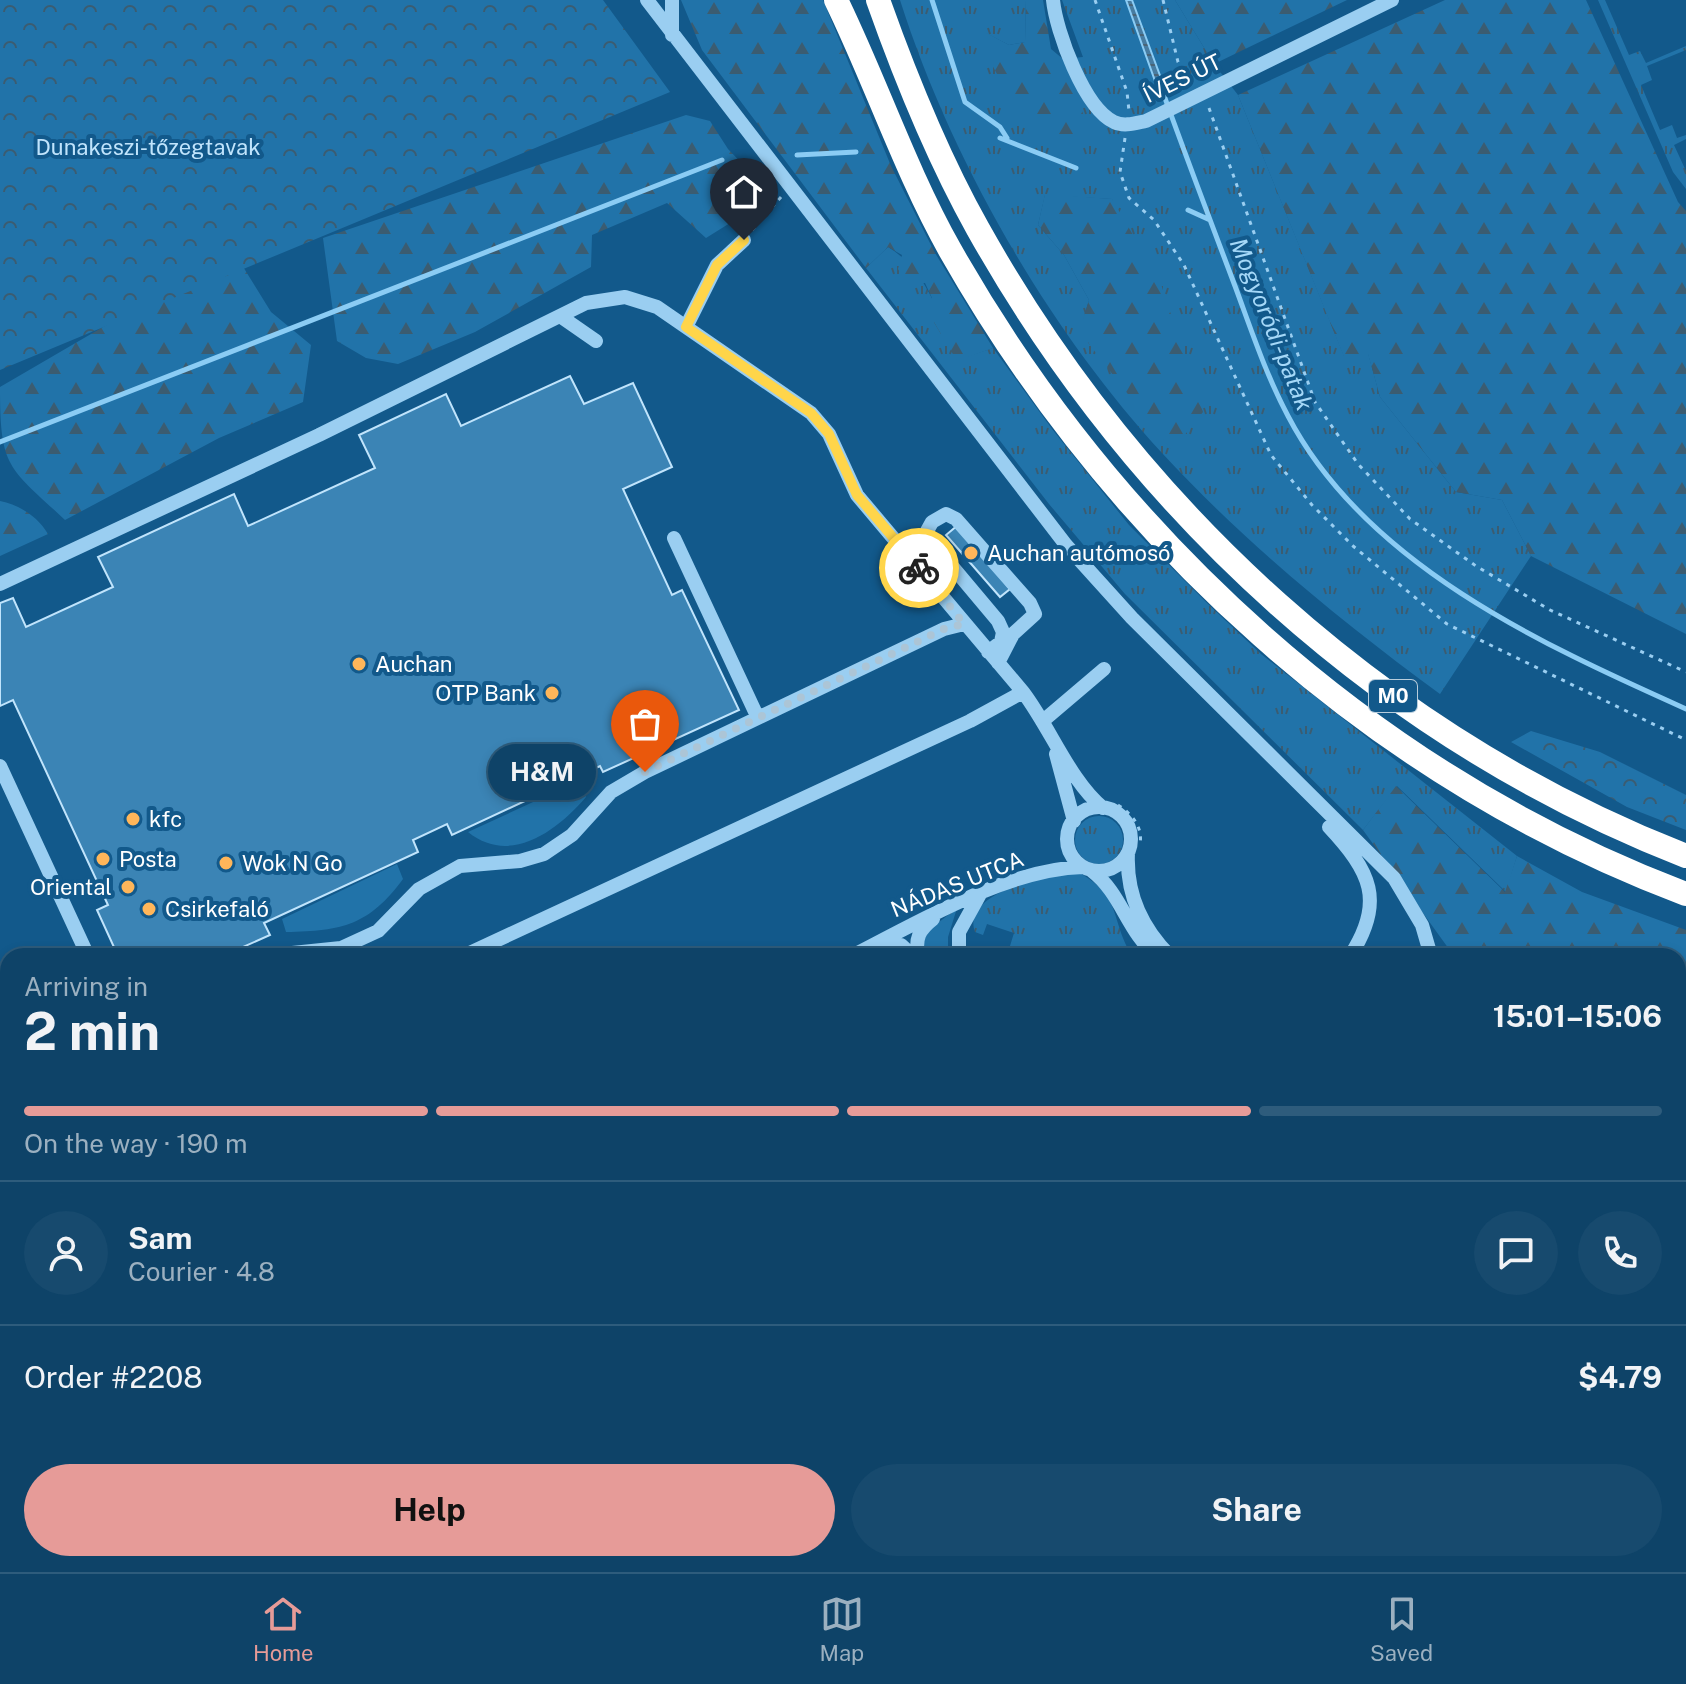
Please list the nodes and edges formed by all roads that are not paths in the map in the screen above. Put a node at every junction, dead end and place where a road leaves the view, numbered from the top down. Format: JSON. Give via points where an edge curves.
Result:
{"nodes":[{"id":1,"x":647,"y":0,"type":"edge"},
{"id":2,"x":672,"y":0,"type":"edge"},
{"id":3,"x":836,"y":0,"type":"edge"},
{"id":4,"x":845,"y":0,"type":"edge"},
{"id":5,"x":878,"y":0,"type":"edge"},
{"id":6,"x":1053,"y":0,"type":"edge"},
{"id":7,"x":1392,"y":0,"type":"edge"},
{"id":8,"x":672,"y":35,"type":"junction"},
{"id":9,"x":855,"y":38,"type":"junction"},
{"id":10,"x":744,"y":240,"type":"road end"},
{"id":11,"x":560,"y":316,"type":"junction"},
{"id":12,"x":686,"y":327,"type":"junction"},
{"id":13,"x":596,"y":341,"type":"dead end"},
{"id":14,"x":674,"y":538,"type":"dead end"},
{"id":15,"x":0,"y":584,"type":"edge"},
{"id":16,"x":964,"y":624,"type":"junction"},
{"id":17,"x":993,"y":657,"type":"junction"},
{"id":18,"x":1104,"y":669,"type":"dead end"},
{"id":19,"x":1023,"y":692,"type":"junction"},
{"id":20,"x":758,"y":718,"type":"junction"},
{"id":21,"x":1044,"y":720,"type":"junction"},
{"id":22,"x":0,"y":766,"type":"edge"},
{"id":23,"x":1308,"y":793,"type":"junction"},
{"id":24,"x":1103,"y":808,"type":"junction"},
{"id":25,"x":1074,"y":821,"type":"junction"},
{"id":26,"x":1128,"y":853,"type":"junction"},
{"id":27,"x":1686,"y":856,"type":"edge"},
{"id":28,"x":1088,"y":868,"type":"junction"},
{"id":29,"x":981,"y":893,"type":"junction"},
{"id":30,"x":1686,"y":894,"type":"edge"},
{"id":31,"x":939,"y":914,"type":"junction"},
{"id":32,"x":1132,"y":929,"type":"junction"},
{"id":33,"x":959,"y":932,"type":"junction"},
{"id":34,"x":869,"y":947,"type":"joint"},
{"id":35,"x":84,"y":948,"type":"edge"},
{"id":36,"x":341,"y":948,"type":"edge"},
{"id":37,"x":480,"y":948,"type":"edge"},
{"id":38,"x":905,"y":948,"type":"edge"},
{"id":39,"x":916,"y":948,"type":"edge"},
{"id":40,"x":959,"y":948,"type":"edge"},
{"id":41,"x":965,"y":948,"type":"edge"},
{"id":42,"x":1140,"y":948,"type":"edge"},
{"id":43,"x":1150,"y":948,"type":"edge"},
{"id":44,"x":1163,"y":948,"type":"edge"},
{"id":45,"x":1354,"y":948,"type":"edge"},
{"id":46,"x":1429,"y":948,"type":"edge"}],
"edges":[{"from":1,"to":8,"type":"street"},
{"from":2,"to":8,"type":"street"},
{"from":3,"to":9,"type":"highway"},
{"from":4,"to":9,"type":"highway","number":"M0"},
{"from":5,"to":27,"type":"highway","number":"M0","via":[[947,171],[1021,304],[1102,419],[1193,525],[1291,617],[1424,718],[1557,797]]},
{"from":6,"to":7,"type":"street","name":"ÍVES ÚT","via":[[1072,63],[1095,103],[1113,122],[1127,125],[1146,121]]},
{"from":8,"to":23,"type":"street","via":[[1066,545]]},
{"from":9,"to":30,"type":"highway","number":"M0","via":[[906,163],[1003,338],[1098,467],[1174,554],[1326,690],[1427,761],[1557,837]]},
{"from":10,"to":12,"type":"street","via":[[717,265]]},
{"from":11,"to":12,"type":"street","via":[[586,303],[625,297],[657,307]]},
{"from":11,"to":13,"type":"street"},
{"from":11,"to":15,"type":"street"},
{"from":12,"to":16,"type":"street","via":[[811,413],[829,434],[857,495]]},
{"from":14,"to":20,"type":"street"},
{"from":16,"to":17,"type":"street"},
{"from":16,"to":20,"type":"street"},
{"from":17,"to":17,"type":"street","via":[[1035,614],[956,519],[946,514],[927,531],[998,621],[1003,632]]},
{"from":17,"to":19,"type":"street"},
{"from":18,"to":21,"type":"street"},
{"from":19,"to":21,"type":"street"},
{"from":19,"to":37,"type":"street"},
{"from":20,"to":36,"type":"street","via":[[611,792],[572,835],[544,854],[460,866],[419,889],[378,931]]},
{"from":21,"to":24,"type":"street","via":[[1084,792]]},
{"from":21,"to":25,"type":"street"},
{"from":22,"to":35,"type":"street"},
{"from":23,"to":45,"type":"street","via":[[1318,815],[1356,856],[1369,881],[1368,924]]},
{"from":23,"to":46,"type":"street","via":[[1394,878],[1422,925]]},
{"from":24,"to":25,"type":"street","via":[[1087,810]]},
{"from":24,"to":26,"type":"street","via":[[1120,815],[1128,826]]},
{"from":25,"to":28,"type":"street","via":[[1069,847]]},
{"from":26,"to":28,"type":"street","via":[[1111,869]]},
{"from":26,"to":44,"type":"street","via":[[1127,877],[1135,903],[1145,927]]},
{"from":28,"to":29,"type":"street","name":"NÁDAS UTCA","via":[[1065,867]]},
{"from":28,"to":32,"type":"street","via":[[1114,893]]},
{"from":29,"to":31,"type":"street","name":"NÁDAS UTCA"},
{"from":29,"to":33,"type":"street"},
{"from":31,"to":34,"type":"street","name":"NÁDAS UTCA","via":[[902,927]]},
{"from":31,"to":39,"type":"street","via":[[921,928]]},
{"from":32,"to":42,"type":"street"},
{"from":32,"to":43,"type":"street"},
{"from":33,"to":40,"type":"street"},
{"from":33,"to":41,"type":"street"},
{"from":34,"to":38,"type":"street","via":[[893,943]]}]}
